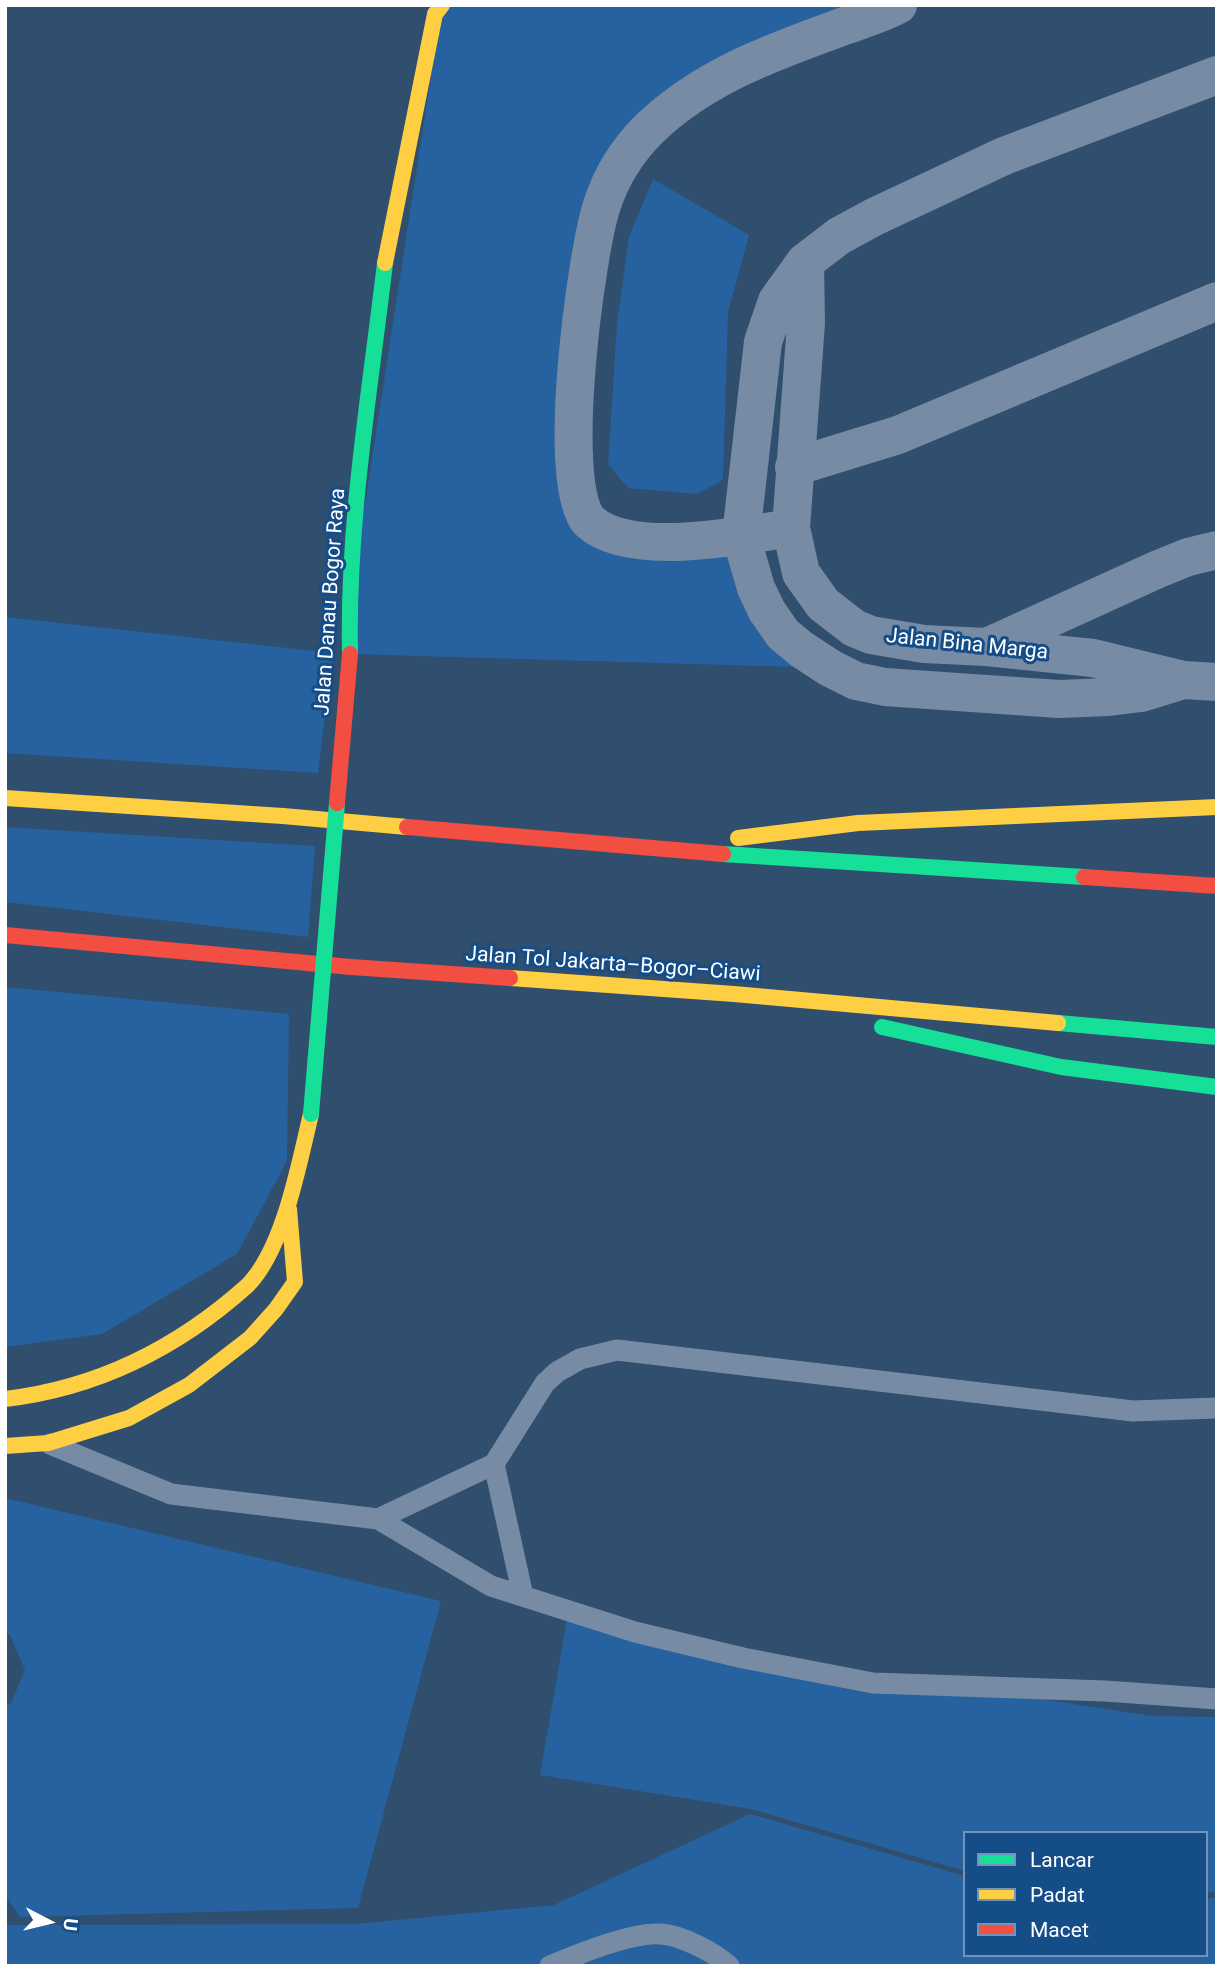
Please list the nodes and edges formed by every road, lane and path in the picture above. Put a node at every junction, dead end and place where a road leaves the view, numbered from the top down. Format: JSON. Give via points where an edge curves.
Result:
{"nodes":[{"id":1,"x":442,"y":5,"type":"edge"},
{"id":2,"x":898,"y":5,"type":"edge"},
{"id":3,"x":1217,"y":75,"type":"edge"},
{"id":4,"x":805,"y":262,"type":"junction"},
{"id":5,"x":1217,"y":301,"type":"edge"},
{"id":6,"x":794,"y":467,"type":"junction"},
{"id":7,"x":791,"y":528,"type":"junction"},
{"id":8,"x":741,"y":536,"type":"junction"},
{"id":9,"x":1217,"y":550,"type":"edge"},
{"id":10,"x":988,"y":647,"type":"junction"},
{"id":11,"x":1200,"y":681,"type":"edge"},
{"id":12,"x":5,"y":798,"type":"edge"},
{"id":13,"x":1217,"y":807,"type":"edge"},
{"id":14,"x":649,"y":849,"type":"junction"},
{"id":15,"x":1217,"y":886,"type":"edge"},
{"id":16,"x":5,"y":935,"type":"edge"},
{"id":17,"x":734,"y":994,"type":"junction"},
{"id":18,"x":1217,"y":1037,"type":"edge"},
{"id":19,"x":1217,"y":1087,"type":"edge"},
{"id":20,"x":289,"y":1207,"type":"junction"},
{"id":21,"x":5,"y":1399,"type":"edge"},
{"id":22,"x":1217,"y":1408,"type":"edge"},
{"id":23,"x":48,"y":1443,"type":"junction"},
{"id":24,"x":5,"y":1446,"type":"edge"},
{"id":25,"x":494,"y":1464,"type":"junction"},
{"id":26,"x":379,"y":1519,"type":"junction"},
{"id":27,"x":523,"y":1596,"type":"junction"},
{"id":28,"x":1217,"y":1699,"type":"edge"},
{"id":29,"x":550,"y":1966,"type":"edge"},
{"id":30,"x":729,"y":1966,"type":"edge"}],
"edges":[{"from":1,"to":20,"type":"main road","name":"Jalan Danau Bogor Raya","bridge":true,"via":[[435,14],[386,255],[355,520],[350,654],[311,1114]]},
{"from":2,"to":8,"type":"street","via":[[751,60],[692,95],[649,129],[625,158],[602,205],[592,244],[574,398],[574,467],[580,507],[598,528],[627,540]]},
{"from":3,"to":4,"type":"street","via":[[1004,156],[874,217]]},
{"from":4,"to":6,"type":"street","name":"Jalan Bina Marga","via":[[806,323]]},
{"from":4,"to":8,"type":"street","via":[[777,301],[762,342]]},
{"from":5,"to":6,"type":"street","via":[[898,435]]},
{"from":6,"to":7,"type":"street","name":"Jalan Bina Marga"},
{"from":7,"to":8,"type":"street"},
{"from":7,"to":10,"type":"street","name":"Jalan Bina Marga","via":[[801,573],[809,587],[853,628],[923,644]]},
{"from":8,"to":11,"type":"street","via":[[756,588],[783,634],[856,681],[1059,699],[1142,693]]},
{"from":9,"to":10,"type":"street","via":[[1156,570]]},
{"from":10,"to":11,"type":"street","name":"Jalan Bina Marga","via":[[1093,658]]},
{"from":12,"to":14,"type":"main road","via":[[284,816]]},
{"from":13,"to":14,"type":"main road","via":[[858,823]]},
{"from":14,"to":15,"type":"main road"},
{"from":16,"to":17,"type":"main road","name":"Jalan Tol Jakarta–Bogor–Ciawi","via":[[351,967]]},
{"from":17,"to":18,"type":"main road","name":"Jalan Tol Jakarta–Bogor–Ciawi"},
{"from":17,"to":19,"type":"main road","via":[[1061,1067]]},
{"from":20,"to":21,"type":"main road","name":"Jalan Danau Bogor Raya","via":[[256,1277],[175,1342],[100,1379],[34,1397]]},
{"from":20,"to":23,"type":"main road","name":"Jalan Danau Bogor Raya","via":[[295,1282],[250,1338],[189,1385],[129,1418]]},
{"from":22,"to":25,"type":"lane","via":[[1133,1410],[617,1350],[580,1359],[557,1372]]},
{"from":23,"to":24,"type":"main road","name":"Jalan Danau Bogor Raya"},
{"from":23,"to":26,"type":"lane","via":[[171,1494]]},
{"from":25,"to":26,"type":"lane"},
{"from":25,"to":27,"type":"lane"},
{"from":26,"to":27,"type":"lane","via":[[491,1586]]},
{"from":27,"to":28,"type":"lane","via":[[649,1635],[873,1682]]},
{"from":29,"to":30,"type":"lane","via":[[631,1938],[661,1934],[698,1945]]}]}
